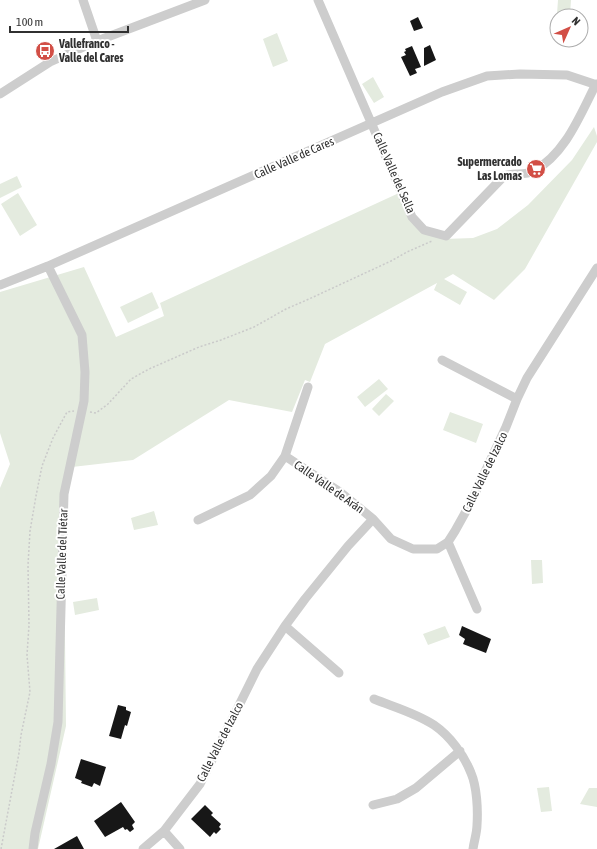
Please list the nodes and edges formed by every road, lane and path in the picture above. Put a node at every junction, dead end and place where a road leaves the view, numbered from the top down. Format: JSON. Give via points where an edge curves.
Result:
{"nodes":[{"id":1,"x":83,"y":0,"type":"edge"},
{"id":2,"x":205,"y":0,"type":"edge"},
{"id":3,"x":318,"y":0,"type":"edge"},
{"id":4,"x":97,"y":42,"type":"junction"},
{"id":5,"x":596,"y":84,"type":"edge"},
{"id":6,"x":0,"y":94,"type":"edge"},
{"id":7,"x":372,"y":124,"type":"junction"},
{"id":8,"x":446,"y":236,"type":"junction"},
{"id":9,"x":48,"y":266,"type":"junction"},
{"id":10,"x":596,"y":272,"type":"edge"},
{"id":11,"x":0,"y":285,"type":"edge"},
{"id":12,"x":442,"y":360,"type":"dead end"},
{"id":13,"x":308,"y":386,"type":"dead end"},
{"id":14,"x":517,"y":399,"type":"junction"},
{"id":15,"x":81,"y":410,"type":"junction"},
{"id":16,"x":284,"y":456,"type":"junction"},
{"id":17,"x":373,"y":519,"type":"junction"},
{"id":18,"x":198,"y":520,"type":"dead end"},
{"id":19,"x":448,"y":542,"type":"junction"},
{"id":20,"x":477,"y":609,"type":"dead end"},
{"id":21,"x":285,"y":626,"type":"junction"},
{"id":22,"x":339,"y":674,"type":"dead end"},
{"id":23,"x":374,"y":699,"type":"dead end"},
{"id":24,"x":460,"y":751,"type":"junction"},
{"id":25,"x":373,"y":805,"type":"dead end"},
{"id":26,"x":164,"y":832,"type":"junction"},
{"id":27,"x":2,"y":849,"type":"edge"},
{"id":28,"x":33,"y":849,"type":"edge"},
{"id":29,"x":143,"y":849,"type":"edge"},
{"id":30,"x":180,"y":849,"type":"edge"},
{"id":31,"x":473,"y":849,"type":"edge"}],
"edges":[{"from":1,"to":4,"type":"street"},
{"from":2,"to":4,"type":"street"},
{"from":3,"to":7,"type":"street","name":"Calle Valle del Sella"},
{"from":4,"to":6,"type":"street","via":[[50,62]]},
{"from":5,"to":7,"type":"street","name":"Calle Valle de Cares","via":[[567,75],[487,76],[442,92]]},
{"from":5,"to":8,"type":"street","via":[[560,148],[534,171],[504,176]]},
{"from":7,"to":8,"type":"street","name":"Calle Valle del Sella","via":[[412,217],[424,230]]},
{"from":7,"to":9,"type":"street","name":"Calle Valle de Cares"},
{"from":8,"to":15,"type":"path","via":[[286,309],[254,327],[149,369],[131,379],[96,413]]},
{"from":9,"to":11,"type":"street","name":"Calle Valle de Cares"},
{"from":9,"to":15,"type":"street","name":"Calle Valle del Tiétar","via":[[82,336],[85,372]]},
{"from":10,"to":14,"type":"street","name":"Calle Valle de Izalco","via":[[527,378]]},
{"from":12,"to":14,"type":"street"},
{"from":13,"to":16,"type":"street","name":"Calle Valle de Arán"},
{"from":14,"to":19,"type":"street","name":"Calle Valle de Izalco","via":[[470,504]]},
{"from":15,"to":27,"type":"path","via":[[67,412],[57,431],[42,466],[36,496],[28,565],[27,655],[30,692]]},
{"from":15,"to":28,"type":"street","name":"Calle Valle del Tiétar","via":[[64,494],[58,722]]},
{"from":16,"to":17,"type":"street","name":"Calle Valle de Arán","via":[[340,492]]},
{"from":16,"to":18,"type":"street","name":"Calle Valle de Arán","via":[[271,476],[250,495]]},
{"from":17,"to":19,"type":"street","via":[[390,539],[413,549],[437,549]]},
{"from":17,"to":21,"type":"street","name":"Calle Valle de Izalco","via":[[348,546]]},
{"from":19,"to":20,"type":"street"},
{"from":21,"to":22,"type":"street"},
{"from":21,"to":26,"type":"street","name":"Calle Valle de Izalco","via":[[257,669],[200,784]]},
{"from":23,"to":24,"type":"street","via":[[404,710],[433,725]]},
{"from":24,"to":25,"type":"street","via":[[416,788],[397,799]]},
{"from":24,"to":31,"type":"street","via":[[472,773],[477,800],[477,826]]},
{"from":26,"to":29,"type":"street","name":"Calle Valle de Izalco"},
{"from":26,"to":30,"type":"street"}]}
